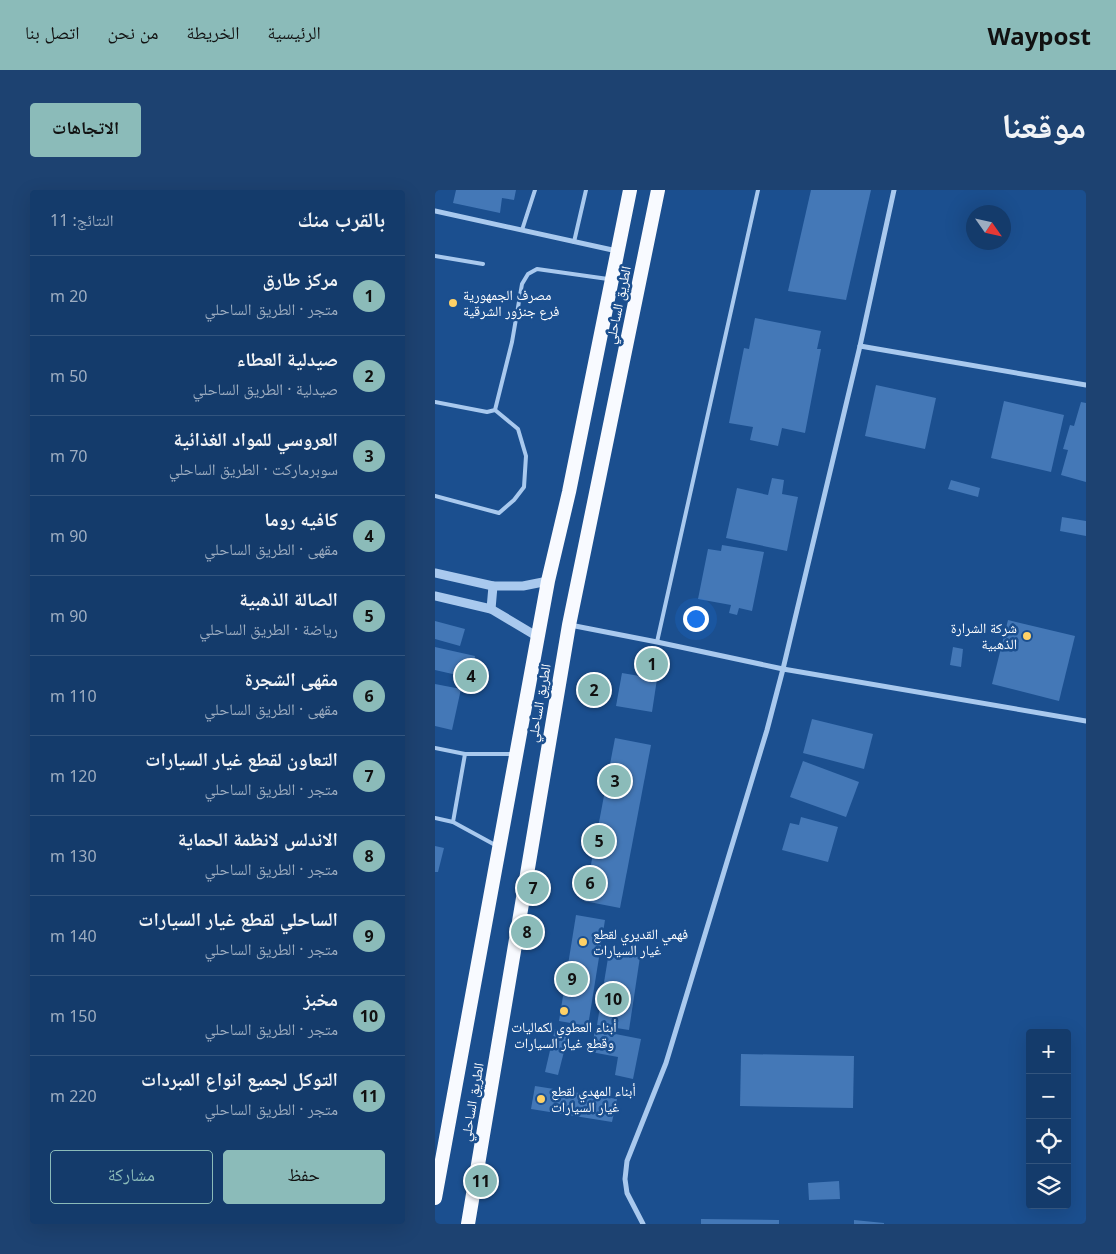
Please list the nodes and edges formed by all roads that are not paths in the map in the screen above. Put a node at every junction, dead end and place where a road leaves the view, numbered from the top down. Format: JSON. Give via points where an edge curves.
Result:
{"nodes":[{"id":1,"x":535,"y":190,"type":"edge"},
{"id":2,"x":586,"y":190,"type":"edge"},
{"id":3,"x":630,"y":190,"type":"edge"},
{"id":4,"x":658,"y":190,"type":"edge"},
{"id":5,"x":759,"y":190,"type":"edge"},
{"id":6,"x":894,"y":190,"type":"edge"},
{"id":7,"x":435,"y":211,"type":"edge"},
{"id":8,"x":522,"y":230,"type":"junction"},
{"id":9,"x":575,"y":242,"type":"junction"},
{"id":10,"x":617,"y":251,"type":"junction"},
{"id":11,"x":435,"y":256,"type":"edge"},
{"id":12,"x":483,"y":264,"type":"dead end"},
{"id":13,"x":612,"y":280,"type":"junction"},
{"id":14,"x":860,"y":346,"type":"junction"},
{"id":15,"x":1086,"y":386,"type":"edge"},
{"id":16,"x":435,"y":402,"type":"edge"},
{"id":17,"x":495,"y":410,"type":"junction"},
{"id":18,"x":435,"y":496,"type":"edge"},
{"id":19,"x":435,"y":574,"type":"edge"},
{"id":20,"x":548,"y":581,"type":"junction"},
{"id":21,"x":493,"y":586,"type":"junction"},
{"id":22,"x":435,"y":596,"type":"edge"},
{"id":23,"x":491,"y":609,"type":"junction"},
{"id":24,"x":569,"y":625,"type":"junction"},
{"id":25,"x":538,"y":637,"type":"junction"},
{"id":26,"x":657,"y":642,"type":"junction"},
{"id":27,"x":783,"y":669,"type":"junction"},
{"id":28,"x":1086,"y":721,"type":"edge"},
{"id":29,"x":435,"y":748,"type":"edge"},
{"id":30,"x":465,"y":754,"type":"junction"},
{"id":31,"x":517,"y":754,"type":"junction"},
{"id":32,"x":435,"y":818,"type":"edge"},
{"id":33,"x":453,"y":822,"type":"junction"},
{"id":34,"x":499,"y":847,"type":"junction"},
{"id":35,"x":435,"y":1198,"type":"edge"},
{"id":36,"x":468,"y":1224,"type":"edge"},
{"id":37,"x":643,"y":1224,"type":"edge"}],
"edges":[{"from":1,"to":8,"type":"lane"},
{"from":2,"to":9,"type":"lane"},
{"from":3,"to":10,"type":"highway","name":"الطريق الساحلي"},
{"from":4,"to":24,"type":"highway","name":"الطريق الساحلي"},
{"from":5,"to":26,"type":"lane"},
{"from":6,"to":14,"type":"street"},
{"from":7,"to":8,"type":"street"},
{"from":8,"to":9,"type":"street"},
{"from":9,"to":10,"type":"street"},
{"from":10,"to":13,"type":"highway","name":"الطريق الساحلي"},
{"from":11,"to":12,"type":"lane"},
{"from":13,"to":17,"type":"lane","via":[[537,269],[528,274],[522,284]]},
{"from":13,"to":20,"type":"highway","name":"الطريق الساحلي"},
{"from":14,"to":15,"type":"street"},
{"from":14,"to":27,"type":"street"},
{"from":16,"to":17,"type":"lane","via":[[487,412]]},
{"from":17,"to":18,"type":"lane","via":[[518,429],[526,456],[525,487],[499,512]]},
{"from":19,"to":21,"type":"street"},
{"from":20,"to":21,"type":"street","via":[[523,586]]},
{"from":20,"to":25,"type":"highway","name":"الطريق الساحلي"},
{"from":21,"to":23,"type":"street"},
{"from":22,"to":23,"type":"street"},
{"from":23,"to":25,"type":"street"},
{"from":24,"to":26,"type":"street"},
{"from":24,"to":36,"type":"highway","name":"الطريق الساحلي"},
{"from":25,"to":31,"type":"highway","name":"الطريق الساحلي"},
{"from":26,"to":27,"type":"street"},
{"from":27,"to":28,"type":"street"},
{"from":27,"to":37,"type":"street","via":[[666,1063],[627,1161],[627,1193]]},
{"from":29,"to":30,"type":"lane"},
{"from":30,"to":31,"type":"lane"},
{"from":30,"to":33,"type":"lane"},
{"from":31,"to":34,"type":"highway","name":"الطريق الساحلي"},
{"from":32,"to":33,"type":"lane"},
{"from":33,"to":34,"type":"lane"},
{"from":34,"to":35,"type":"highway","name":"الطريق الساحلي"}]}
